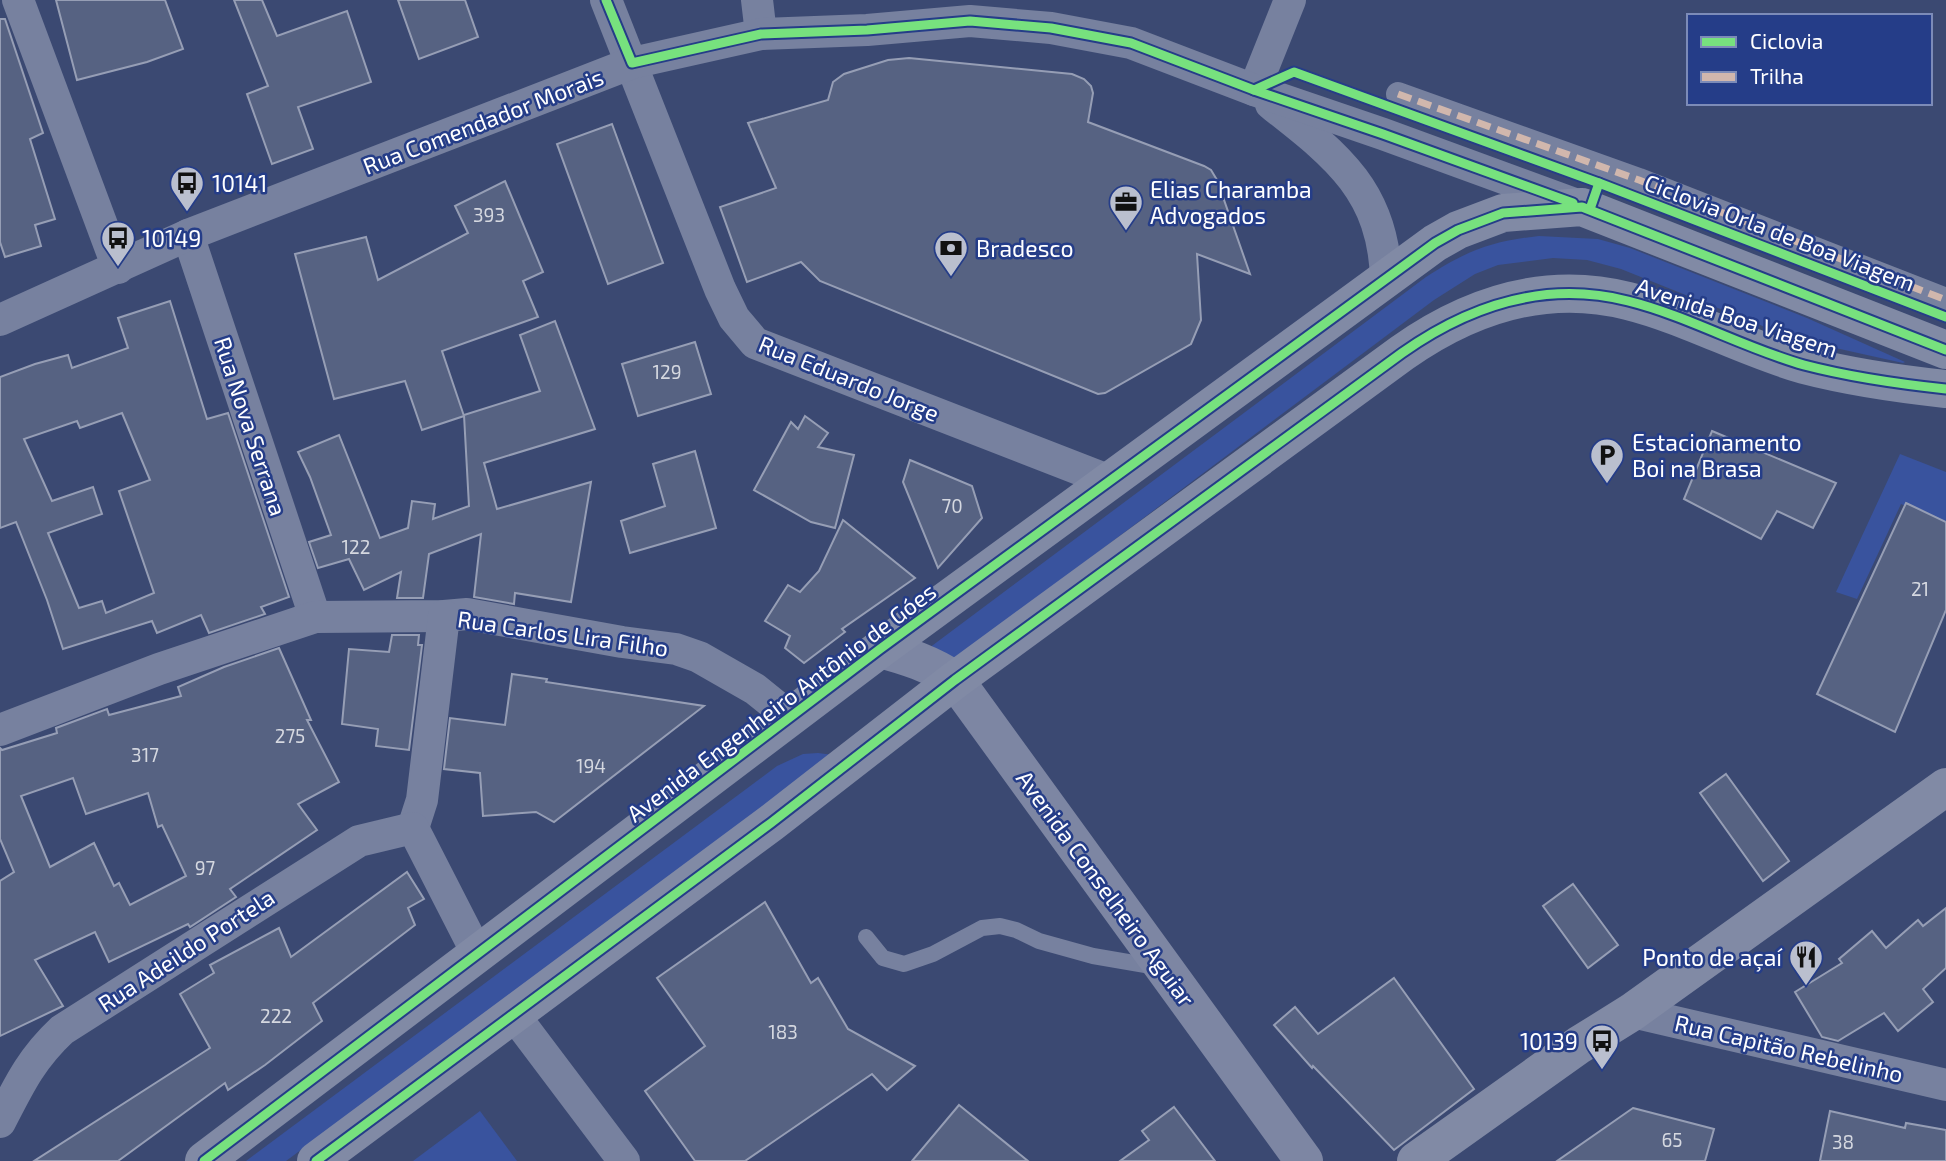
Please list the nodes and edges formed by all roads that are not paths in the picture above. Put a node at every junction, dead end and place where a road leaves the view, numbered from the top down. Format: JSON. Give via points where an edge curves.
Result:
{"nodes":[{"id":1,"x":606,"y":0,"type":"edge"},
{"id":2,"x":757,"y":0,"type":"edge"},
{"id":3,"x":1290,"y":0,"type":"edge"},
{"id":4,"x":13,"y":8,"type":"edge"},
{"id":5,"x":974,"y":11,"type":"edge"},
{"id":6,"x":761,"y":34,"type":"junction"},
{"id":7,"x":632,"y":63,"type":"junction"},
{"id":8,"x":1254,"y":90,"type":"junction"},
{"id":9,"x":1398,"y":94,"type":"dead end"},
{"id":10,"x":1590,"y":209,"type":"junction"},
{"id":11,"x":188,"y":235,"type":"junction"},
{"id":12,"x":118,"y":268,"type":"junction"},
{"id":13,"x":1386,"y":280,"type":"junction"},
{"id":14,"x":1946,"y":300,"type":"edge"},
{"id":15,"x":0,"y":320,"type":"edge"},
{"id":16,"x":1946,"y":350,"type":"edge"},
{"id":17,"x":1946,"y":389,"type":"edge"},
{"id":18,"x":1110,"y":481,"type":"junction"},
{"id":19,"x":444,"y":616,"type":"junction"},
{"id":20,"x":315,"y":617,"type":"junction"},
{"id":21,"x":880,"y":649,"type":"junction"},
{"id":22,"x":955,"y":680,"type":"junction"},
{"id":23,"x":784,"y":723,"type":"junction"},
{"id":24,"x":0,"y":730,"type":"edge"},
{"id":25,"x":1946,"y":788,"type":"edge"},
{"id":26,"x":413,"y":828,"type":"junction"},
{"id":27,"x":866,"y":937,"type":"dead end"},
{"id":28,"x":478,"y":955,"type":"junction"},
{"id":29,"x":1165,"y":968,"type":"junction"},
{"id":30,"x":1632,"y":1012,"type":"junction"},
{"id":31,"x":514,"y":1015,"type":"junction"},
{"id":32,"x":1946,"y":1085,"type":"edge"},
{"id":33,"x":0,"y":1122,"type":"edge"},
{"id":34,"x":204,"y":1161,"type":"edge"},
{"id":35,"x":316,"y":1161,"type":"edge"},
{"id":36,"x":624,"y":1161,"type":"edge"},
{"id":37,"x":1304,"y":1161,"type":"edge"},
{"id":38,"x":1416,"y":1161,"type":"edge"}],
"edges":[{"from":1,"to":7,"type":"street","name":"Rua Eduardo Jorge"},
{"from":2,"to":6,"type":"street"},
{"from":3,"to":8,"type":"street"},
{"from":4,"to":12,"type":"street"},
{"from":5,"to":6,"type":"street","name":"Rua Comendador Morais","via":[[867,30]]},
{"from":5,"to":8,"type":"street","name":"Rua Comendador Morais","via":[[1131,43]]},
{"from":6,"to":7,"type":"street","name":"Rua Comendador Morais"},
{"from":7,"to":11,"type":"street","name":"Rua Comendador Morais"},
{"from":7,"to":18,"type":"street","name":"Rua Eduardo Jorge","via":[[724,297],[755,343]]},
{"from":8,"to":10,"type":"street","name":"Rua Comendador Morais"},
{"from":8,"to":13,"type":"street","via":[[1316,139],[1359,184],[1384,242]]},
{"from":9,"to":14,"type":"street","via":[[1639,180]]},
{"from":10,"to":13,"type":"main road","name":"Avenida Boa Viagem","via":[[1547,208],[1495,215],[1435,243]]},
{"from":10,"to":16,"type":"main road","name":"Avenida Boa Viagem"},
{"from":11,"to":12,"type":"street","name":"Rua Comendador Morais"},
{"from":11,"to":20,"type":"street","name":"Rua Nova Serrana"},
{"from":12,"to":15,"type":"street","name":"Rua Comendador Morais"},
{"from":13,"to":18,"type":"main road","name":"Avenida Engenheiro Antônio de Góes"},
{"from":17,"to":22,"type":"main road","name":"Avenida Boa Viagem","via":[[1804,365],[1630,301],[1578,293],[1533,294],[1503,302],[1449,324],[1402,353]]},
{"from":18,"to":21,"type":"main road","name":"Avenida Engenheiro Antônio de Góes"},
{"from":19,"to":20,"type":"street","name":"Rua Carlos Lira Filho"},
{"from":19,"to":23,"type":"street","name":"Rua Carlos Lira Filho","via":[[467,614],[699,656],[755,689],[776,706]]},
{"from":19,"to":26,"type":"street","via":[[422,800]]},
{"from":20,"to":24,"type":"street","name":"Rua Carlos Lira Filho","via":[[159,669]]},
{"from":21,"to":22,"type":"main road","name":"Avenida Conselheiro Aguiar","via":[[927,664]]},
{"from":21,"to":23,"type":"main road","name":"Avenida Engenheiro Antônio de Góes"},
{"from":22,"to":29,"type":"main road","name":"Avenida Conselheiro Aguiar"},
{"from":22,"to":31,"type":"main road"},
{"from":23,"to":28,"type":"main road","name":"Avenida Engenheiro Antônio de Góes"},
{"from":25,"to":30,"type":"main road"},
{"from":26,"to":28,"type":"street"},
{"from":26,"to":33,"type":"street","name":"Rua Adeildo Portela","via":[[359,841],[62,1030],[23,1076]]},
{"from":27,"to":29,"type":"lane","via":[[883,958],[904,964],[982,928],[1000,926],[1093,956]]},
{"from":28,"to":34,"type":"main road","name":"Avenida Engenheiro Antônio de Góes"},
{"from":29,"to":37,"type":"main road","name":"Avenida Conselheiro Aguiar"},
{"from":30,"to":32,"type":"street","name":"Rua Capitão Rebelinho"},
{"from":30,"to":38,"type":"main road"},
{"from":31,"to":35,"type":"main road"},
{"from":31,"to":36,"type":"street"}]}
